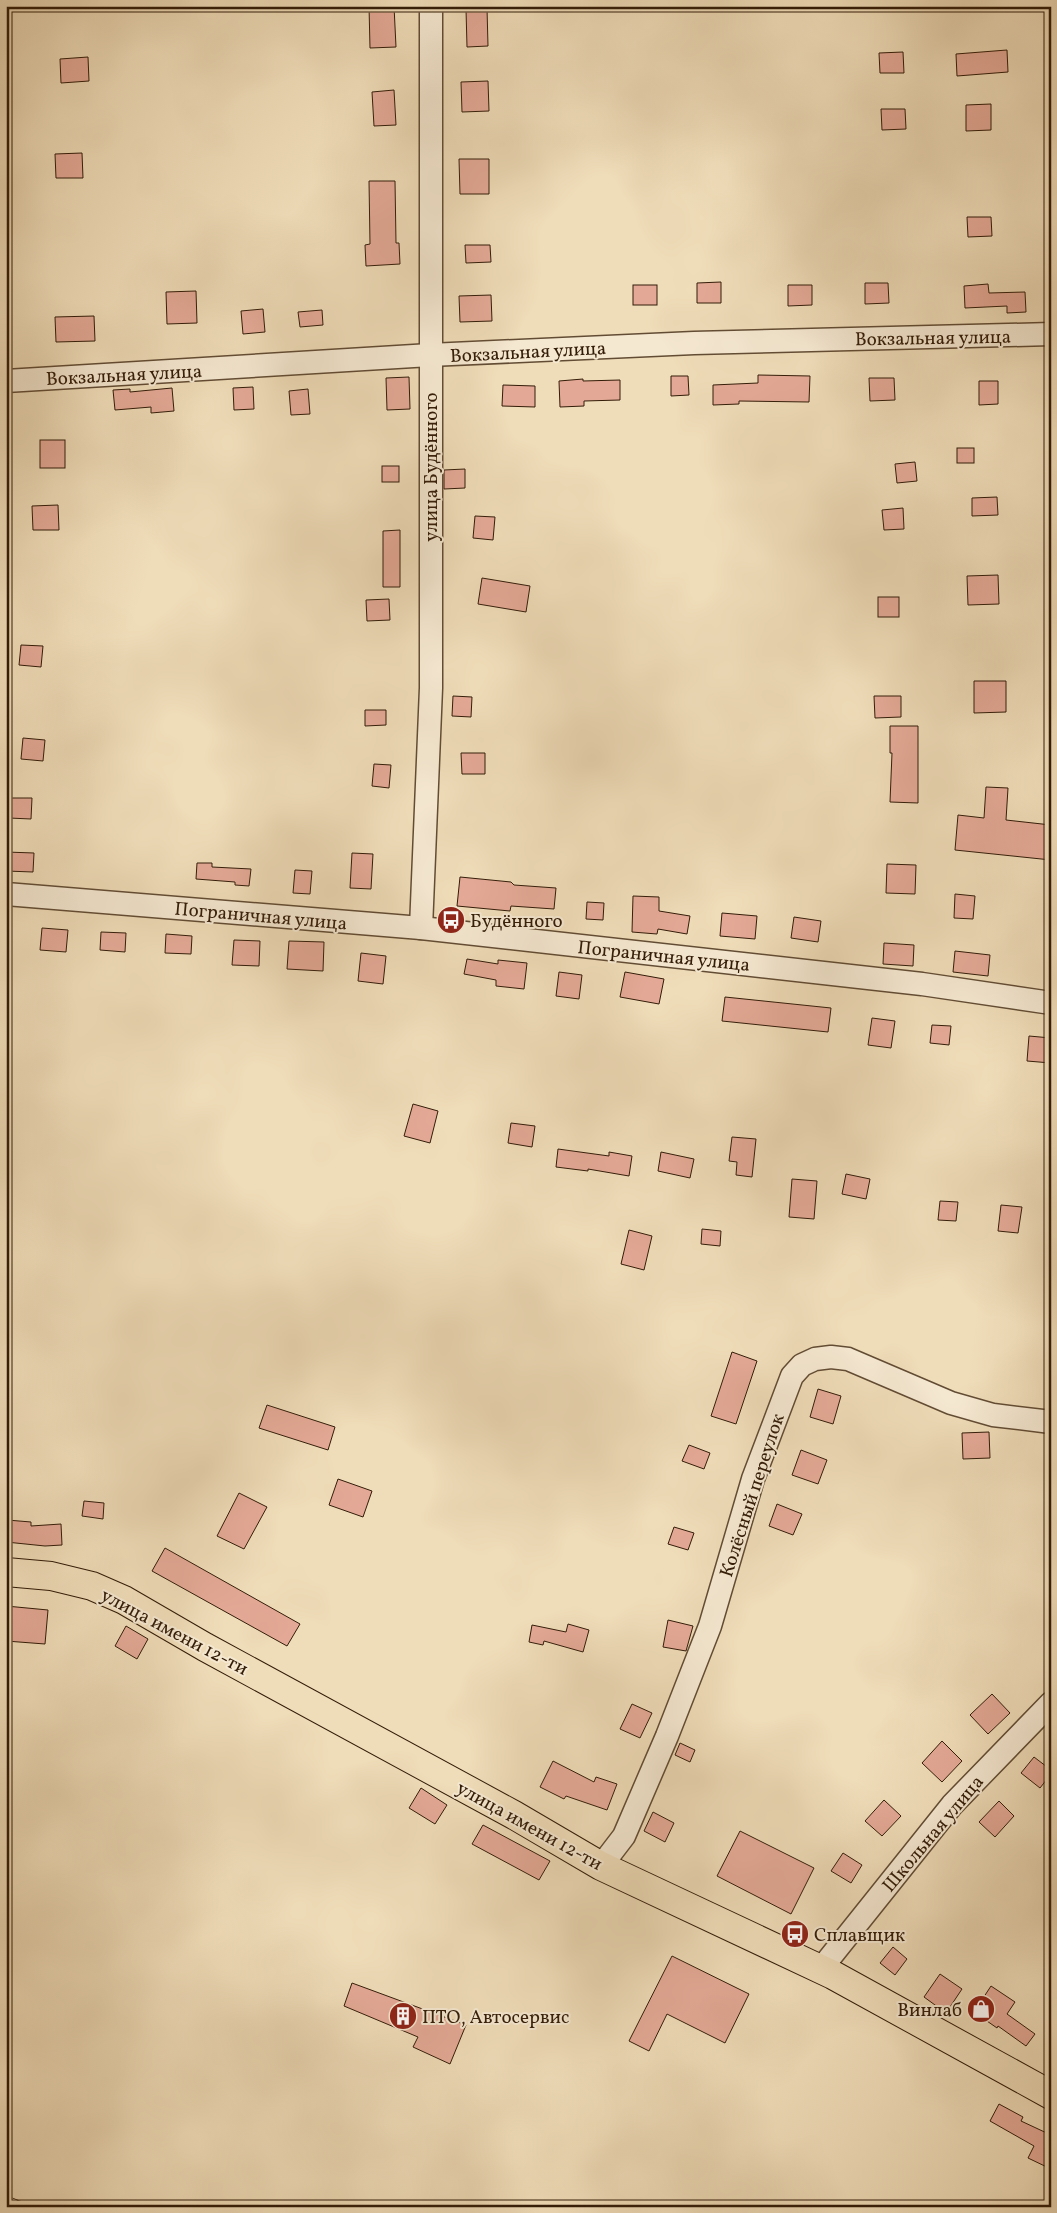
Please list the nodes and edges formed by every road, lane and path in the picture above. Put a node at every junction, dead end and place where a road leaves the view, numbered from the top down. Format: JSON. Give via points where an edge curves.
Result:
{"nodes":[{"id":1,"x":431,"y":6,"type":"edge"},
{"id":2,"x":1051,"y":334,"type":"edge"},
{"id":3,"x":430,"y":355,"type":"junction"},
{"id":4,"x":6,"y":381,"type":"edge"},
{"id":5,"x":6,"y":894,"type":"edge"},
{"id":6,"x":421,"y":928,"type":"junction"},
{"id":7,"x":1051,"y":1003,"type":"edge"},
{"id":8,"x":1051,"y":1422,"type":"edge"},
{"id":9,"x":6,"y":1572,"type":"edge"},
{"id":10,"x":1051,"y":1703,"type":"edge"},
{"id":11,"x":601,"y":1866,"type":"junction"},
{"id":12,"x":820,"y":1970,"type":"junction"},
{"id":13,"x":1051,"y":2095,"type":"edge"}],
"edges":[{"from":1,"to":3,"type":"street","name":"улица Будённого"},
{"from":2,"to":3,"type":"street","name":"Вокзальная улица","via":[[694,343]]},
{"from":3,"to":4,"type":"street","name":"Вокзальная улица"},
{"from":3,"to":6,"type":"street","name":"улица Будённого","via":[[431,688]]},
{"from":5,"to":6,"type":"street","name":"Пограничная улица"},
{"from":6,"to":7,"type":"street","name":"Пограничная улица","via":[[922,984]]},
{"from":8,"to":11,"type":"street","name":"Колёсный переулок","via":[[993,1415],[951,1403],[848,1359],[814,1359],[802,1365],[792,1376],[780,1404],[753,1479],[710,1626],[667,1736],[624,1836]]},
{"from":9,"to":11,"type":"main road","name":"улица имени 12-ти","via":[[50,1576],[92,1586],[124,1600]]},
{"from":10,"to":12,"type":"street","name":"Школьная улица","via":[[952,1805]]},
{"from":11,"to":12,"type":"main road","name":"улица имени 12-ти"},
{"from":12,"to":13,"type":"main road","name":"улица имени 12-ти"}]}
